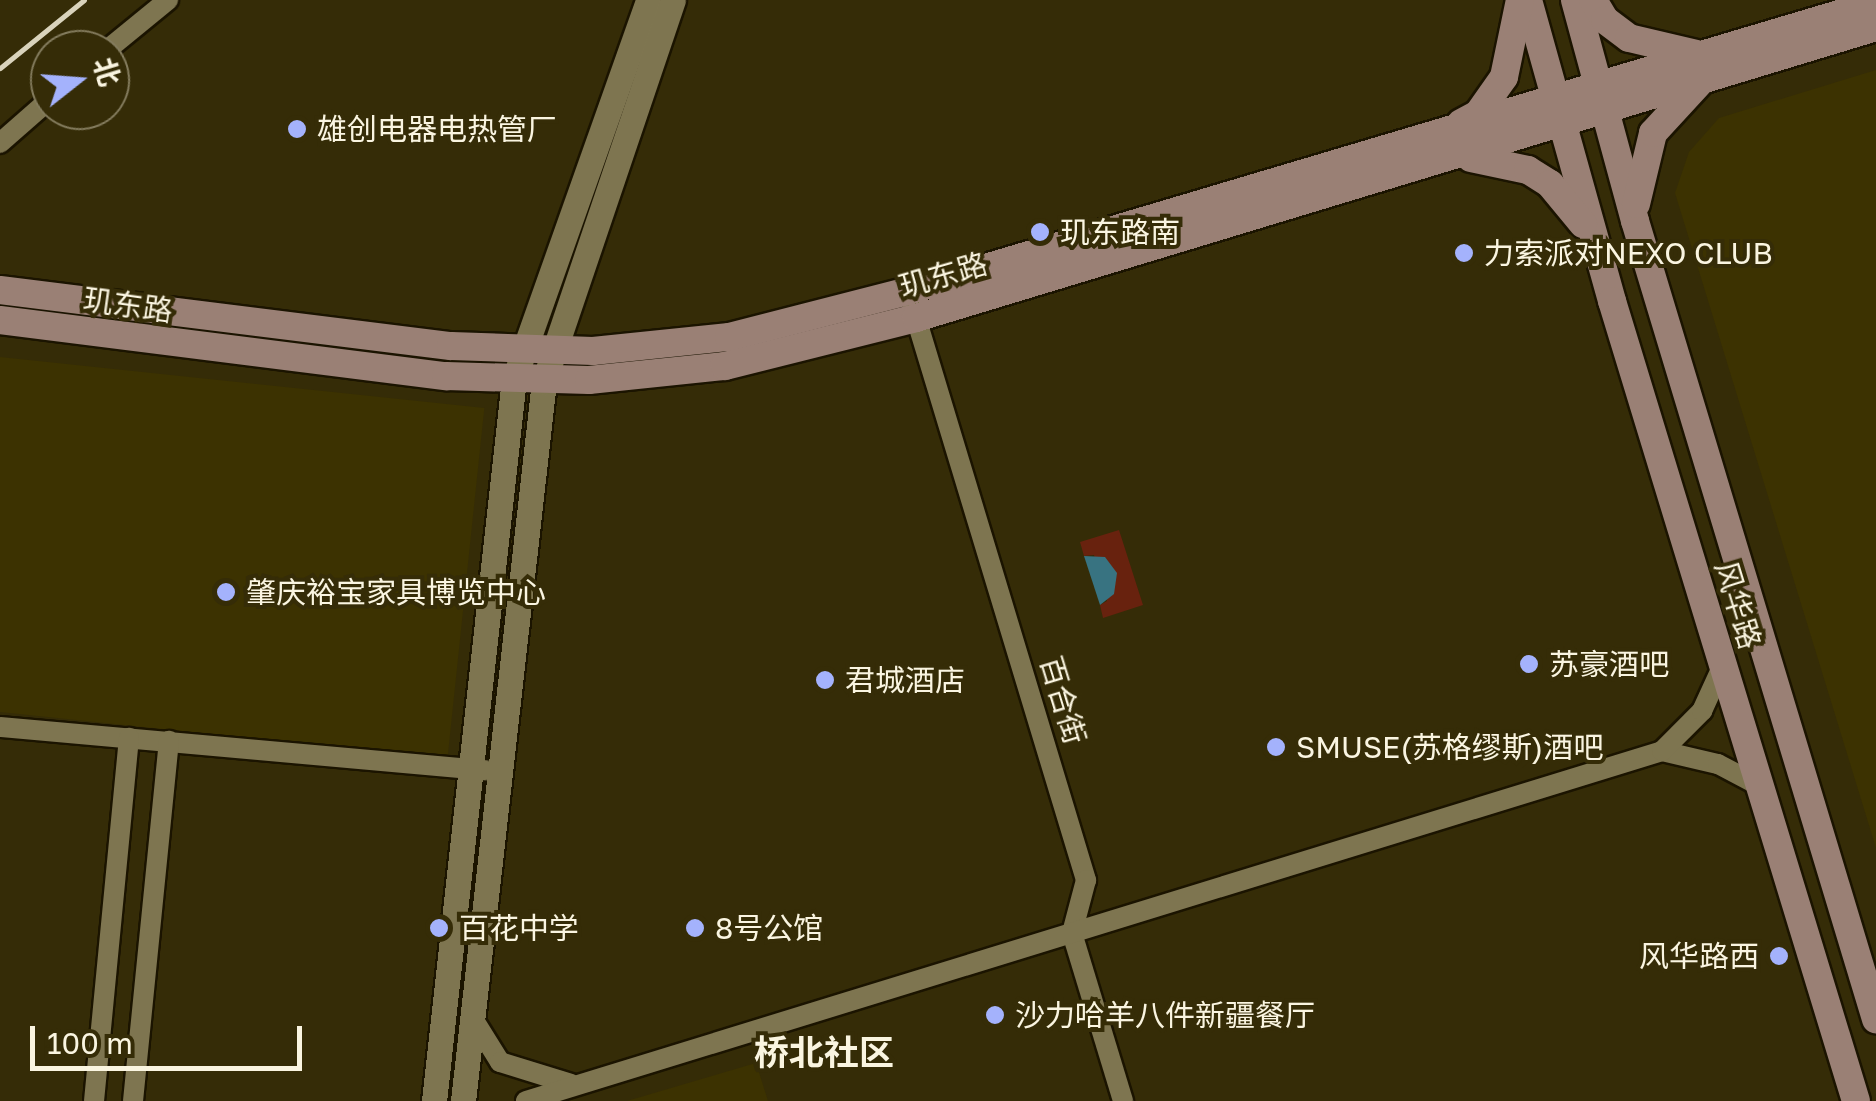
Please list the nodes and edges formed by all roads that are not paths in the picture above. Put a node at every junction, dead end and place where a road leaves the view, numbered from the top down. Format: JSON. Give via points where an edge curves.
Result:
{"nodes":[{"id":1,"x":168,"y":0,"type":"edge"},
{"id":2,"x":648,"y":0,"type":"edge"},
{"id":3,"x":673,"y":0,"type":"edge"},
{"id":4,"x":1524,"y":0,"type":"edge"},
{"id":5,"x":1575,"y":0,"type":"edge"},
{"id":6,"x":1593,"y":0,"type":"edge"},
{"id":7,"x":1876,"y":4,"type":"edge"},
{"id":8,"x":1876,"y":27,"type":"edge"},
{"id":9,"x":130,"y":31,"type":"edge"},
{"id":10,"x":1702,"y":67,"type":"junction"},
{"id":11,"x":1602,"y":99,"type":"junction"},
{"id":12,"x":1558,"y":114,"type":"junction"},
{"id":13,"x":30,"y":116,"type":"edge"},
{"id":14,"x":0,"y":142,"type":"edge"},
{"id":15,"x":1447,"y":146,"type":"junction"},
{"id":16,"x":1634,"y":220,"type":"junction"},
{"id":17,"x":1593,"y":237,"type":"junction"},
{"id":18,"x":1657,"y":288,"type":"junction"},
{"id":19,"x":0,"y":290,"type":"edge"},
{"id":20,"x":1612,"y":302,"type":"junction"},
{"id":21,"x":912,"y":305,"type":"junction"},
{"id":22,"x":0,"y":320,"type":"edge"},
{"id":23,"x":536,"y":350,"type":"junction"},
{"id":24,"x":514,"y":379,"type":"junction"},
{"id":25,"x":544,"y":381,"type":"junction"},
{"id":26,"x":1723,"y":665,"type":"junction"},
{"id":27,"x":0,"y":726,"type":"edge"},
{"id":28,"x":129,"y":738,"type":"junction"},
{"id":29,"x":169,"y":742,"type":"junction"},
{"id":30,"x":1662,"y":751,"type":"junction"},
{"id":31,"x":470,"y":768,"type":"junction"},
{"id":32,"x":500,"y":771,"type":"junction"},
{"id":33,"x":1760,"y":786,"type":"junction"},
{"id":34,"x":1072,"y":934,"type":"junction"},
{"id":35,"x":472,"y":1017,"type":"junction"},
{"id":36,"x":1876,"y":1019,"type":"edge"},
{"id":37,"x":578,"y":1085,"type":"junction"},
{"id":38,"x":94,"y":1101,"type":"edge"},
{"id":39,"x":133,"y":1101,"type":"edge"},
{"id":40,"x":434,"y":1101,"type":"edge"},
{"id":41,"x":463,"y":1101,"type":"edge"},
{"id":42,"x":526,"y":1101,"type":"edge"},
{"id":43,"x":1122,"y":1101,"type":"edge"},
{"id":44,"x":1856,"y":1101,"type":"edge"}],
"edges":[{"from":1,"to":9,"type":"street"},
{"from":2,"to":23,"type":"street"},
{"from":3,"to":23,"type":"street"},
{"from":4,"to":12,"type":"main road","name":"风华路"},
{"from":4,"to":15,"type":"main road","via":[[1512,60],[1493,98]]},
{"from":5,"to":11,"type":"main road","name":"风华路"},
{"from":6,"to":10,"type":"main road","via":[[1605,20],[1630,38]]},
{"from":7,"to":10,"type":"main road","name":"玑东路"},
{"from":8,"to":10,"type":"main road","name":"玑东路"},
{"from":10,"to":11,"type":"main road","name":"玑东路"},
{"from":10,"to":16,"type":"main road","via":[[1654,134],[1641,164]]},
{"from":11,"to":12,"type":"main road","name":"玑东路"},
{"from":11,"to":16,"type":"main road","name":"风华路"},
{"from":12,"to":15,"type":"main road","name":"玑东路"},
{"from":12,"to":17,"type":"main road","name":"风华路"},
{"from":13,"to":14,"type":"street"},
{"from":15,"to":17,"type":"main road","via":[[1528,170],[1568,202]]},
{"from":15,"to":21,"type":"main road","name":"玑东路"},
{"from":16,"to":18,"type":"main road","name":"风华路"},
{"from":17,"to":20,"type":"main road","name":"风华路"},
{"from":18,"to":20,"type":"main road"},
{"from":18,"to":36,"type":"main road","name":"风华路"},
{"from":19,"to":23,"type":"main road","name":"玑东路","via":[[361,337]]},
{"from":20,"to":26,"type":"main road","name":"风华路"},
{"from":21,"to":23,"type":"main road","name":"玑东路","via":[[729,336]]},
{"from":21,"to":25,"type":"main road","name":"玑东路","via":[[725,366]]},
{"from":21,"to":34,"type":"street","name":"百合街","via":[[1086,880]]},
{"from":22,"to":24,"type":"main road","name":"玑东路","via":[[357,367]]},
{"from":23,"to":24,"type":"street"},
{"from":23,"to":25,"type":"street"},
{"from":24,"to":25,"type":"main road","name":"玑东路"},
{"from":24,"to":31,"type":"street"},
{"from":25,"to":32,"type":"street"},
{"from":26,"to":30,"type":"street","via":[[1702,711]]},
{"from":26,"to":33,"type":"main road","name":"风华路"},
{"from":27,"to":28,"type":"street"},
{"from":28,"to":29,"type":"street"},
{"from":28,"to":38,"type":"street"},
{"from":29,"to":31,"type":"street"},
{"from":29,"to":39,"type":"street"},
{"from":30,"to":33,"type":"street","via":[[1718,764]]},
{"from":30,"to":34,"type":"street"},
{"from":31,"to":32,"type":"street"},
{"from":31,"to":40,"type":"street"},
{"from":32,"to":35,"type":"street"},
{"from":33,"to":44,"type":"main road","name":"风华路"},
{"from":34,"to":37,"type":"street"},
{"from":34,"to":43,"type":"street"},
{"from":35,"to":37,"type":"street","via":[[500,1062],[534,1078]]},
{"from":35,"to":41,"type":"street"},
{"from":37,"to":42,"type":"street"}]}
